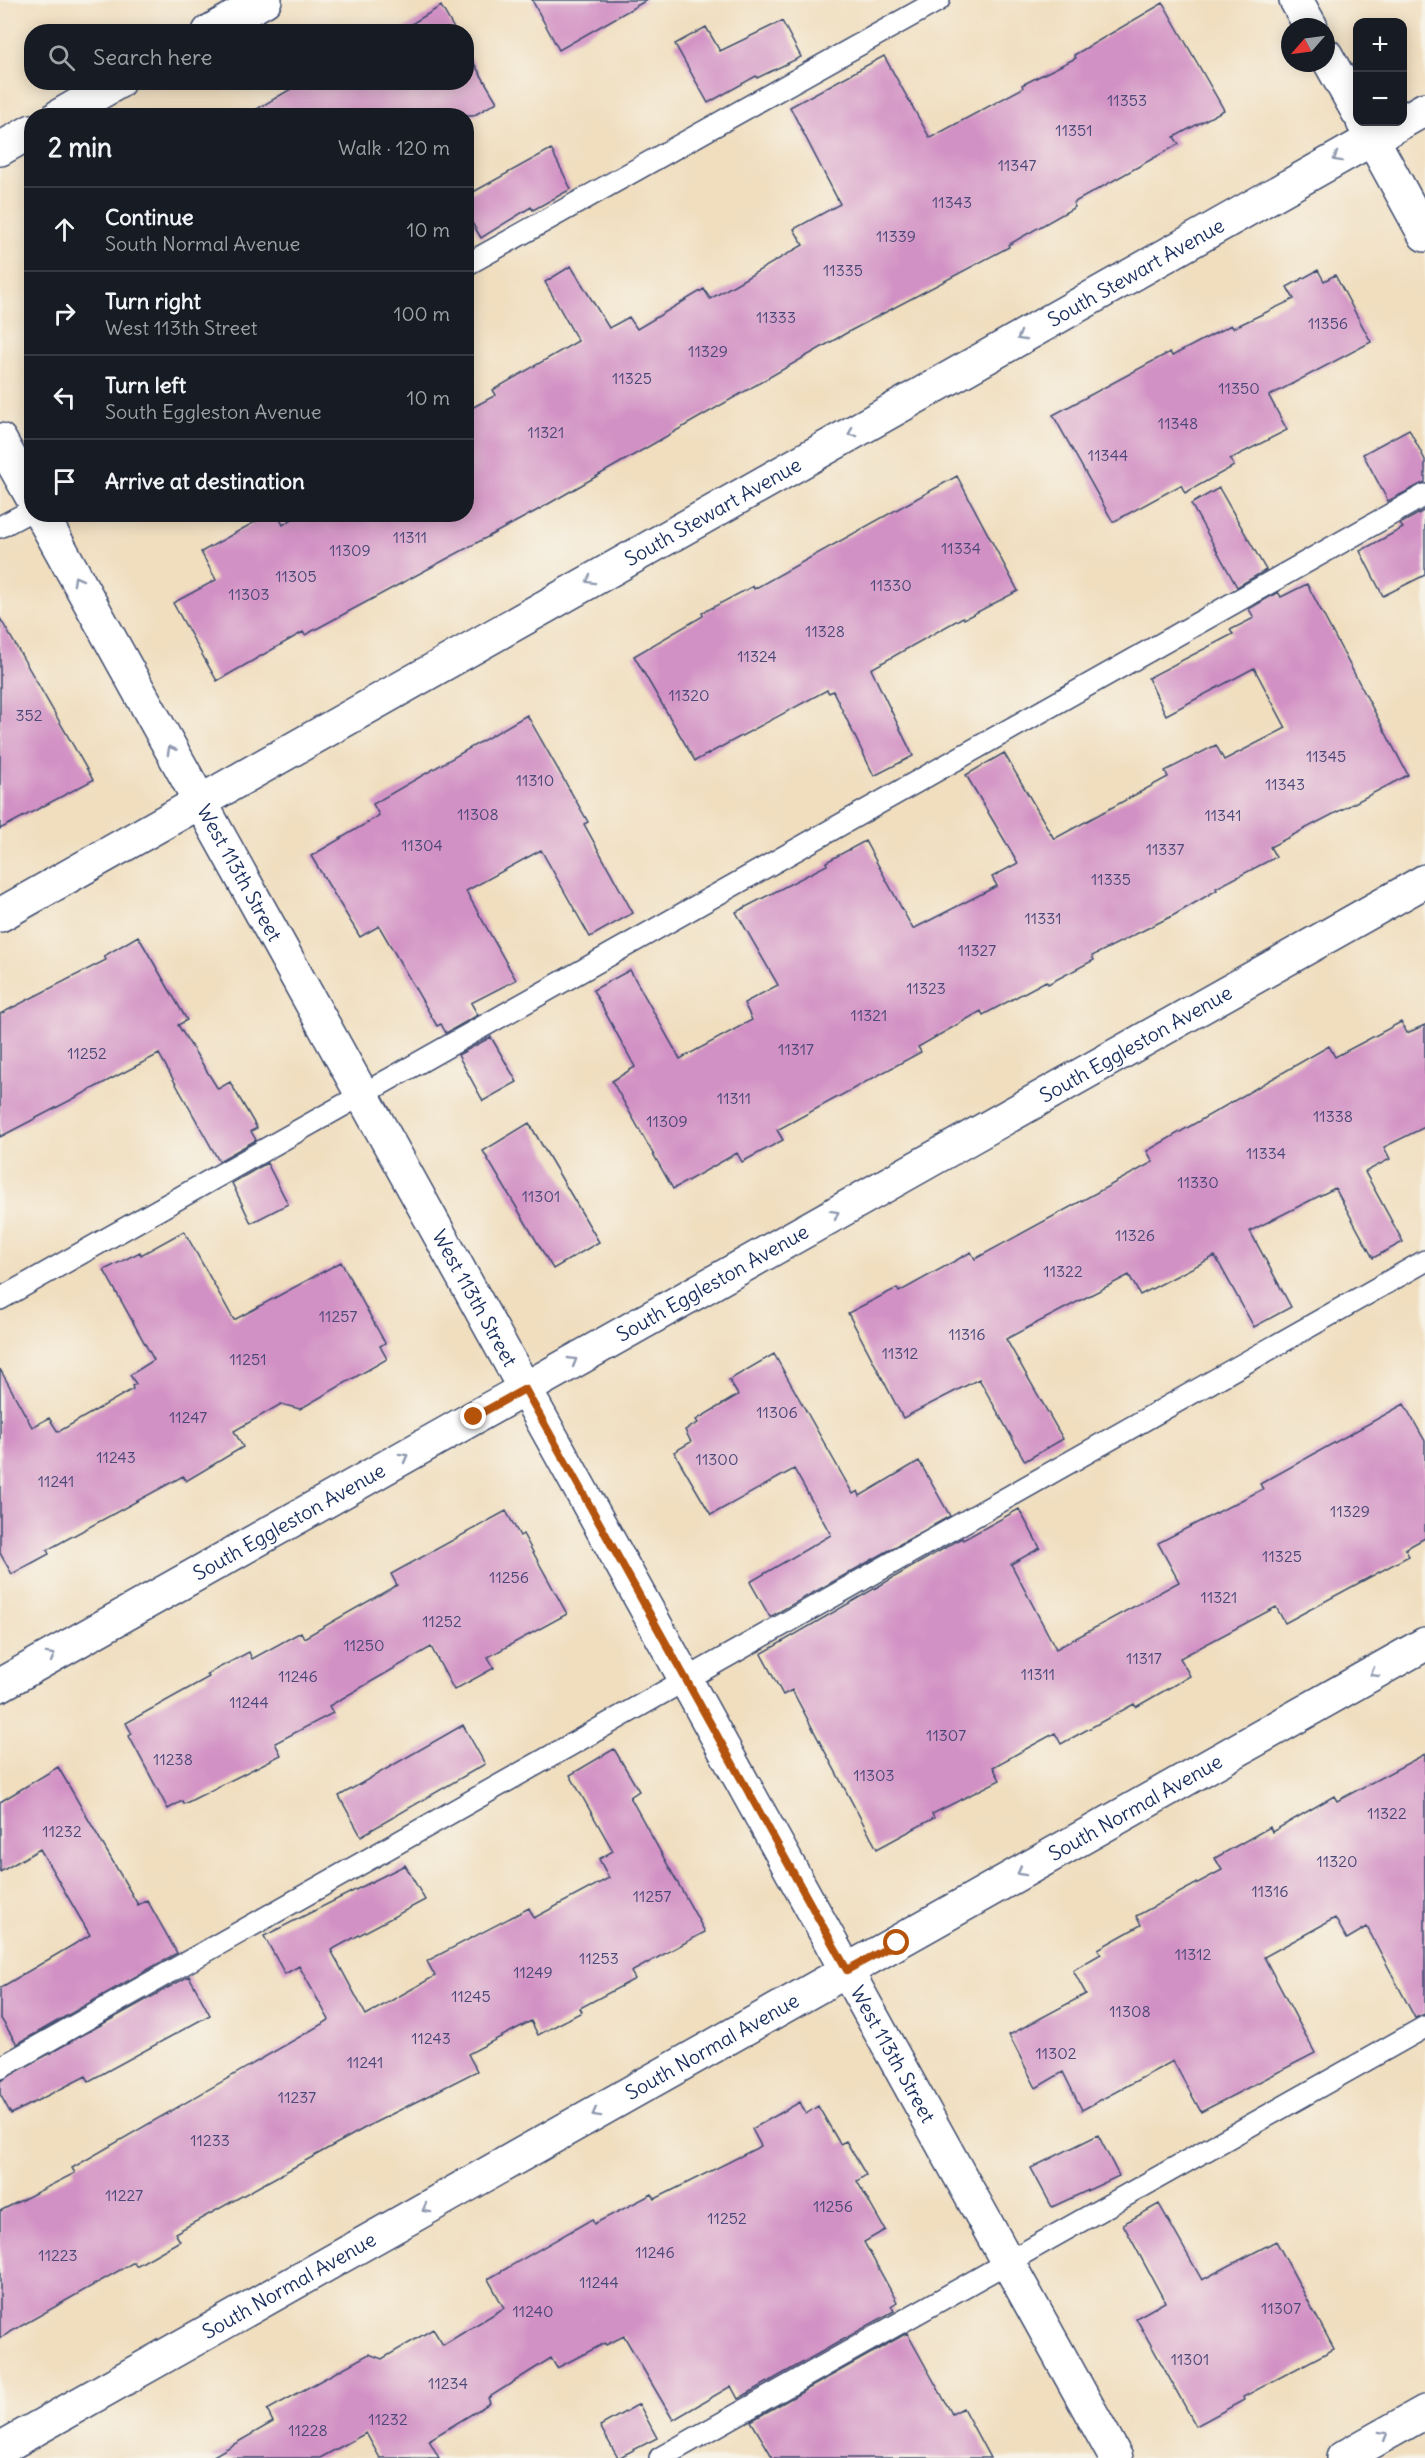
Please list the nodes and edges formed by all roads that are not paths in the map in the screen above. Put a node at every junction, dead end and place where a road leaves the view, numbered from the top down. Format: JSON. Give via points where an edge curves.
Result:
{"nodes":[{"id":1,"x":265,"y":0,"type":"edge"},
{"id":2,"x":939,"y":0,"type":"edge"},
{"id":3,"x":1296,"y":0,"type":"edge"},
{"id":4,"x":1306,"y":18,"type":"edge"},
{"id":5,"x":223,"y":24,"type":"edge"},
{"id":6,"x":1335,"y":71,"type":"edge"},
{"id":7,"x":104,"y":90,"type":"edge"},
{"id":8,"x":1353,"y":104,"type":"edge"},
{"id":9,"x":73,"y":108,"type":"edge"},
{"id":10,"x":1425,"y":109,"type":"edge"},
{"id":11,"x":1407,"y":113,"type":"edge"},
{"id":12,"x":1361,"y":126,"type":"edge"},
{"id":13,"x":1365,"y":126,"type":"edge"},
{"id":14,"x":24,"y":136,"type":"edge"},
{"id":15,"x":0,"y":149,"type":"edge"},
{"id":16,"x":1425,"y":235,"type":"edge"},
{"id":17,"x":474,"y":261,"type":"edge"},
{"id":18,"x":0,"y":440,"type":"edge"},
{"id":19,"x":24,"y":483,"type":"edge"},
{"id":20,"x":1425,"y":495,"type":"edge"},
{"id":21,"x":24,"y":514,"type":"edge"},
{"id":22,"x":45,"y":522,"type":"edge"},
{"id":23,"x":0,"y":527,"type":"edge"},
{"id":24,"x":200,"y":802,"type":"junction"},
{"id":25,"x":1425,"y":881,"type":"edge"},
{"id":26,"x":0,"y":915,"type":"edge"},
{"id":27,"x":362,"y":1095,"type":"junction"},
{"id":28,"x":1425,"y":1261,"type":"edge"},
{"id":29,"x":0,"y":1299,"type":"edge"},
{"id":30,"x":525,"y":1389,"type":"junction"},
{"id":31,"x":1425,"y":1644,"type":"edge"},
{"id":32,"x":686,"y":1679,"type":"junction"},
{"id":33,"x":0,"y":1685,"type":"edge"},
{"id":34,"x":847,"y":1970,"type":"junction"},
{"id":35,"x":1425,"y":2026,"type":"edge"},
{"id":36,"x":0,"y":2068,"type":"edge"},
{"id":37,"x":1008,"y":2262,"type":"junction"},
{"id":38,"x":1425,"y":2412,"type":"edge"},
{"id":39,"x":0,"y":2449,"type":"edge"},
{"id":40,"x":660,"y":2458,"type":"edge"},
{"id":41,"x":1116,"y":2458,"type":"edge"},
{"id":42,"x":1343,"y":2458,"type":"edge"}],
"edges":[{"from":1,"to":5,"type":"street"},
{"from":2,"to":17,"type":"lane"},
{"from":3,"to":4,"type":"street"},
{"from":6,"to":8,"type":"street"},
{"from":7,"to":9,"type":"street"},
{"from":10,"to":11,"type":"street","name":"South Stewart Avenue"},
{"from":12,"to":24,"type":"street","name":"South Stewart Avenue","one_way":true},
{"from":13,"to":16,"type":"street"},
{"from":14,"to":15,"type":"street"},
{"from":18,"to":19,"type":"street"},
{"from":20,"to":27,"type":"lane"},
{"from":21,"to":23,"type":"lane"},
{"from":24,"to":22,"type":"street","name":"West 113th Street","one_way":true},
{"from":24,"to":26,"type":"street","name":"South Stewart Avenue"},
{"from":24,"to":27,"type":"street","name":"West 113th Street"},
{"from":30,"to":25,"type":"street","name":"South Eggleston Avenue","one_way":true},
{"from":27,"to":29,"type":"lane"},
{"from":27,"to":30,"type":"street","name":"West 113th Street"},
{"from":28,"to":32,"type":"lane"},
{"from":30,"to":32,"type":"street","name":"West 113th Street"},
{"from":33,"to":30,"type":"street","name":"South Eggleston Avenue","one_way":true},
{"from":31,"to":34,"type":"street","name":"South Normal Avenue","one_way":true},
{"from":32,"to":34,"type":"street","name":"West 113th Street"},
{"from":32,"to":36,"type":"lane"},
{"from":34,"to":37,"type":"street","name":"West 113th Street"},
{"from":34,"to":39,"type":"street","name":"South Normal Avenue","one_way":true},
{"from":35,"to":37,"type":"lane"},
{"from":37,"to":40,"type":"lane"},
{"from":37,"to":41,"type":"street","name":"West 113th Street"},
{"from":42,"to":38,"type":"street","one_way":true}]}
